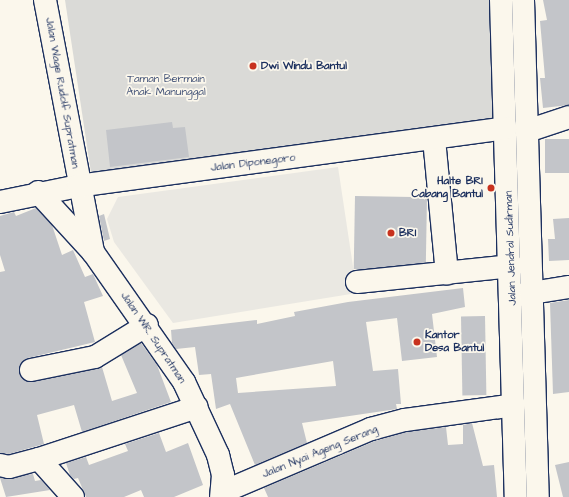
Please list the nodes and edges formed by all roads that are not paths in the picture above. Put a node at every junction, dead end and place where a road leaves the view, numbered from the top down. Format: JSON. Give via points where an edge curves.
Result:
{"nodes":[{"id":1,"x":45,"y":0,"type":"edge"},
{"id":2,"x":501,"y":0,"type":"edge"},
{"id":3,"x":523,"y":0,"type":"edge"},
{"id":4,"x":569,"y":118,"type":"edge"},
{"id":5,"x":506,"y":128,"type":"junction"},
{"id":6,"x":527,"y":130,"type":"junction"},
{"id":7,"x":434,"y":139,"type":"junction"},
{"id":8,"x":78,"y":186,"type":"junction"},
{"id":9,"x":38,"y":192,"type":"junction"},
{"id":10,"x":0,"y":202,"type":"edge"},
{"id":11,"x":93,"y":252,"type":"junction"},
{"id":12,"x":512,"y":266,"type":"junction"},
{"id":13,"x":447,"y":273,"type":"junction"},
{"id":14,"x":357,"y":282,"type":"dead end"},
{"id":15,"x":569,"y":287,"type":"edge"},
{"id":16,"x":521,"y":294,"type":"junction"},
{"id":17,"x":147,"y":325,"type":"junction"},
{"id":18,"x":31,"y":370,"type":"dead end"},
{"id":19,"x":514,"y":405,"type":"junction"},
{"id":20,"x":197,"y":407,"type":"junction"},
{"id":21,"x":40,"y":459,"type":"junction"},
{"id":22,"x":0,"y":465,"type":"edge"},
{"id":23,"x":222,"y":494,"type":"edge"},
{"id":24,"x":73,"y":497,"type":"edge"},
{"id":25,"x":516,"y":497,"type":"edge"},
{"id":26,"x":538,"y":497,"type":"edge"}],
"edges":[{"from":1,"to":8,"type":"main road","name":"Jalan Wage Rudolf Supratman"},
{"from":2,"to":5,"type":"main road","name":"Jalan Jendral Sudirman"},
{"from":3,"to":6,"type":"main road","name":"Jalan Jendral Sudirman"},
{"from":4,"to":6,"type":"main road"},
{"from":5,"to":7,"type":"main road","name":"Jalan Diponegoro"},
{"from":5,"to":12,"type":"main road","name":"Jalan Jendral Sudirman"},
{"from":6,"to":16,"type":"main road","name":"Jalan Jendral Sudirman"},
{"from":7,"to":8,"type":"main road","name":"Jalan Diponegoro"},
{"from":7,"to":13,"type":"main road"},
{"from":8,"to":9,"type":"main road","name":"Jalan Diponegoro"},
{"from":8,"to":11,"type":"main road","name":"Jalan WR. Supratman"},
{"from":9,"to":10,"type":"main road","name":"Jalan Diponegoro"},
{"from":9,"to":11,"type":"main road","name":"Jalan WR. Supratman"},
{"from":11,"to":17,"type":"main road","name":"Jalan WR. Supratman"},
{"from":12,"to":13,"type":"main road"},
{"from":12,"to":16,"type":"main road","name":"Jalan Jendral Sudirman"},
{"from":13,"to":14,"type":"main road"},
{"from":15,"to":16,"type":"main road"},
{"from":16,"to":19,"type":"main road","name":"Jalan Jendral Sudirman"},
{"from":16,"to":26,"type":"main road","name":"Jalan Jendral Sudirman"},
{"from":17,"to":18,"type":"main road","via":[[95,357]]},
{"from":17,"to":20,"type":"main road","name":"Jalan WR. Supratman"},
{"from":19,"to":23,"type":"main road","name":"Jalan Nyai Ageng Serang","via":[[405,420],[371,430]]},
{"from":19,"to":25,"type":"main road","name":"Jalan Jendral Sudirman"},
{"from":20,"to":21,"type":"main road"},
{"from":20,"to":23,"type":"main road","name":"Jalan WR. Supratman","via":[[220,460]]},
{"from":21,"to":22,"type":"main road","via":[[9,467]]},
{"from":21,"to":24,"type":"main road"}]}
